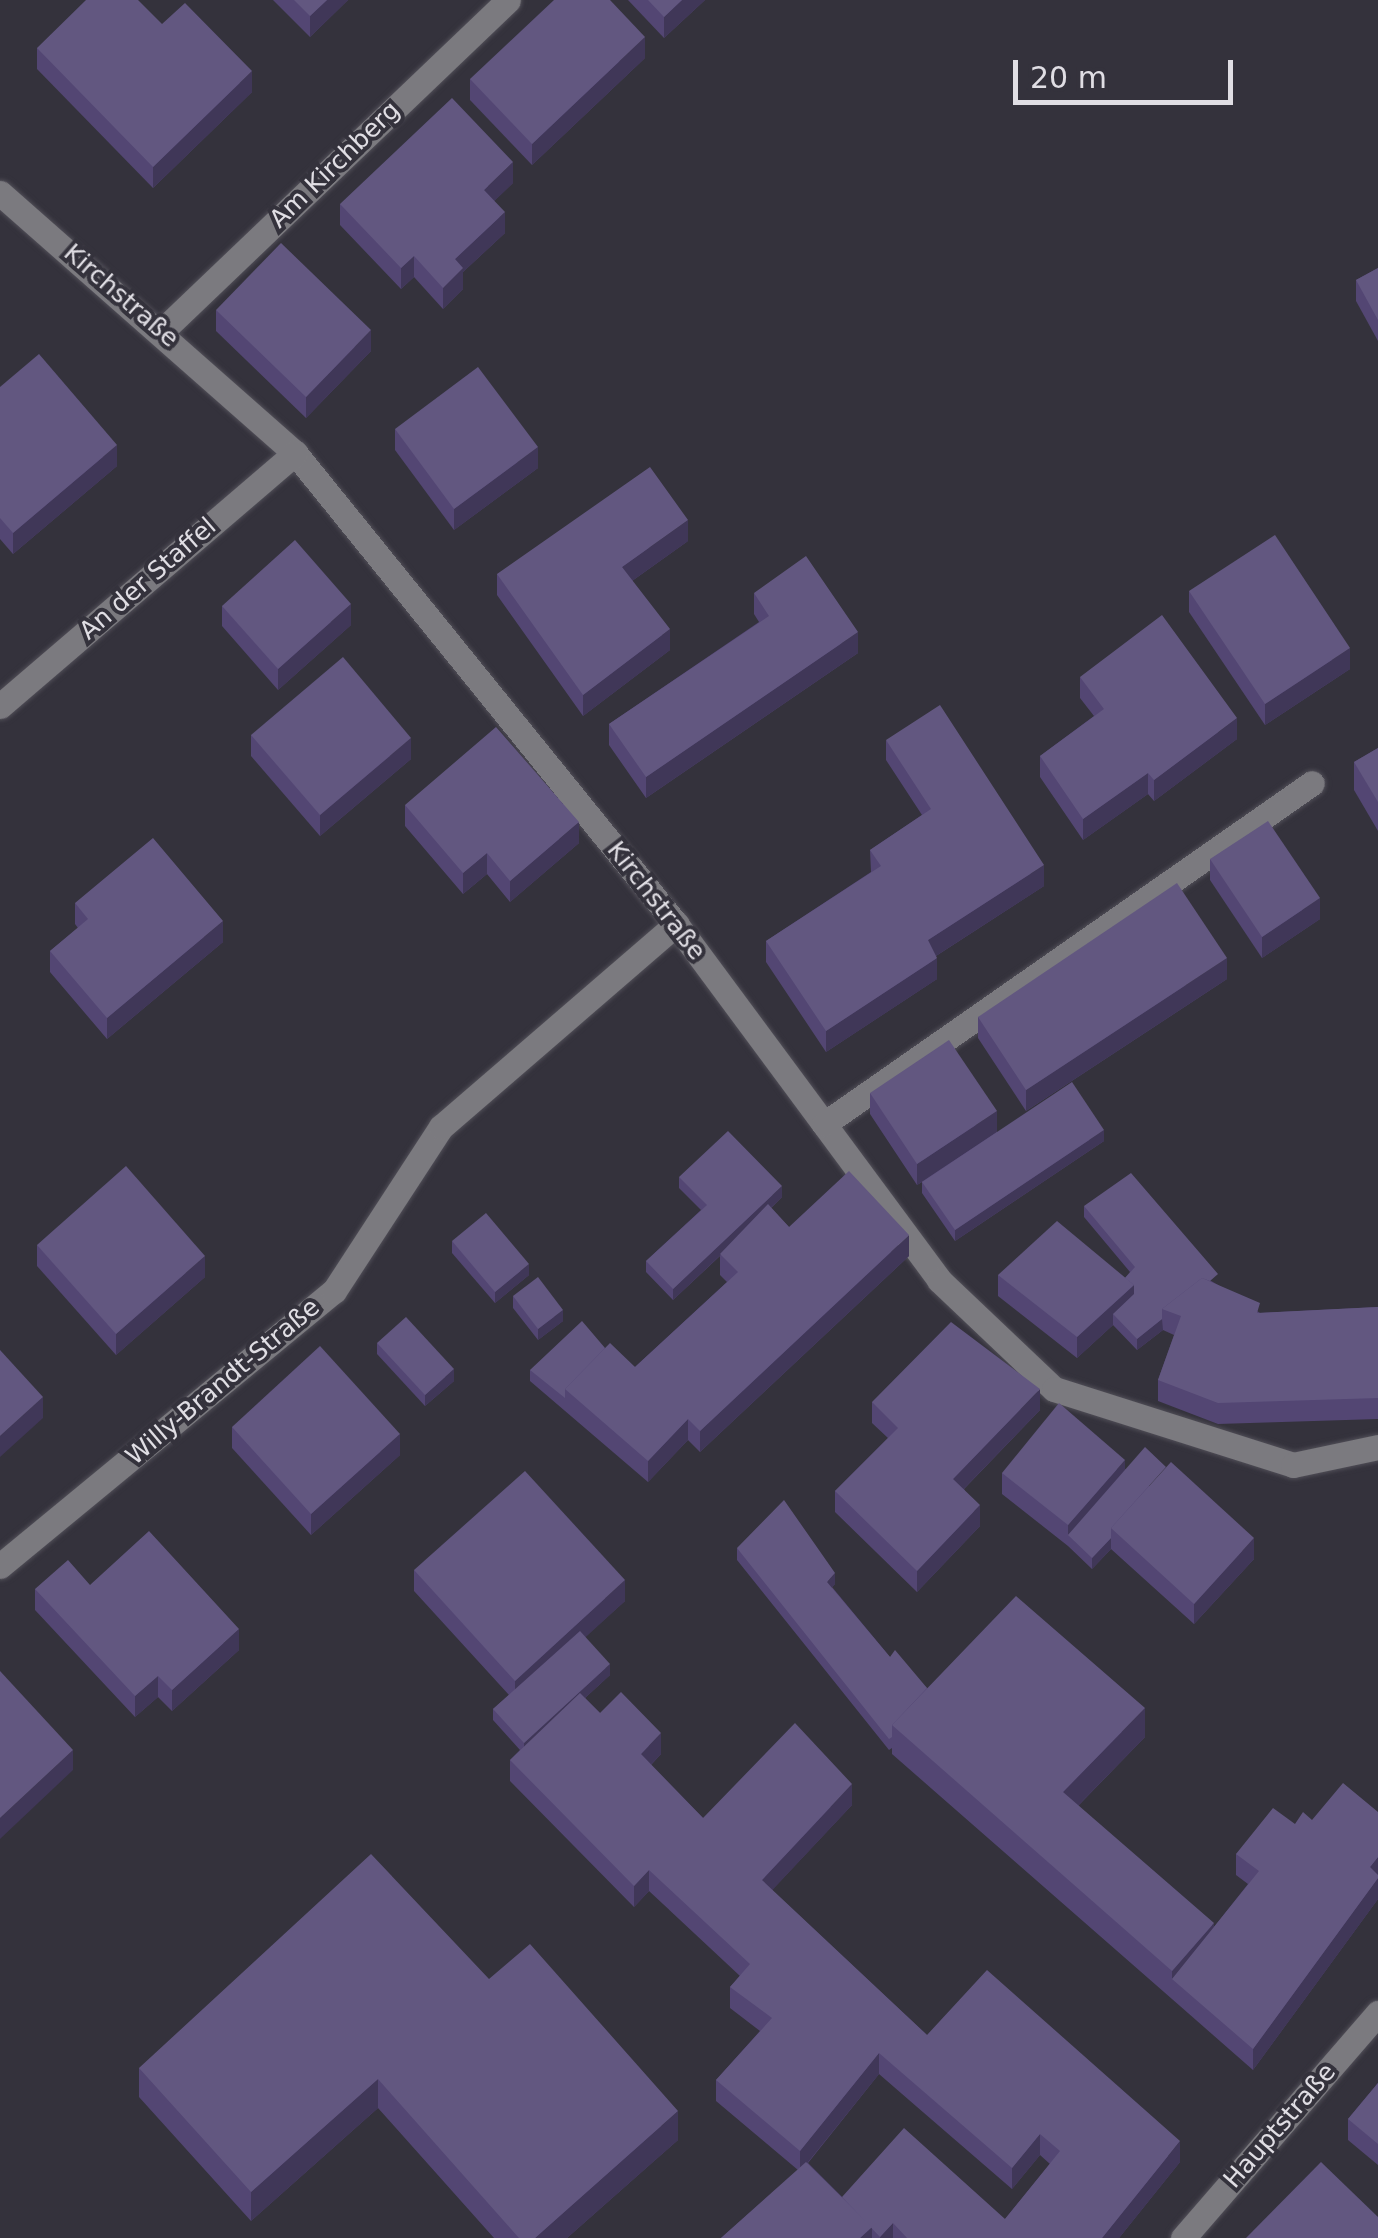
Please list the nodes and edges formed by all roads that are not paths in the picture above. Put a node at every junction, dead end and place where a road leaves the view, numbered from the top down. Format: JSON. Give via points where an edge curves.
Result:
{"nodes":[{"id":1,"x":508,"y":0,"type":"edge"},
{"id":2,"x":0,"y":193,"type":"edge"},
{"id":3,"x":163,"y":330,"type":"junction"},
{"id":4,"x":295,"y":453,"type":"junction"},
{"id":5,"x":0,"y":706,"type":"edge"},
{"id":6,"x":1312,"y":782,"type":"dead end"},
{"id":7,"x":676,"y":924,"type":"junction"},
{"id":8,"x":824,"y":1124,"type":"junction"},
{"id":9,"x":1378,"y":1447,"type":"edge"},
{"id":10,"x":0,"y":1566,"type":"edge"},
{"id":11,"x":1378,"y":2013,"type":"edge"},
{"id":12,"x":1183,"y":2238,"type":"edge"}],
"edges":[{"from":1,"to":3,"type":"street","name":"Am Kirchberg"},
{"from":2,"to":3,"type":"street","name":"Kirchstraße"},
{"from":3,"to":4,"type":"street","name":"Kirchstraße"},
{"from":4,"to":5,"type":"street","name":"An der Staffel"},
{"from":4,"to":7,"type":"street","name":"Kirchstraße"},
{"from":6,"to":8,"type":"street"},
{"from":7,"to":8,"type":"street","name":"Kirchstraße"},
{"from":7,"to":10,"type":"street","name":"Willy-Brandt-Straße","via":[[441,1127],[334,1291]]},
{"from":8,"to":9,"type":"street","name":"Kirchstraße","via":[[956,1300],[1054,1389],[1294,1465]]},
{"from":11,"to":12,"type":"street","name":"Hauptstraße"}]}
